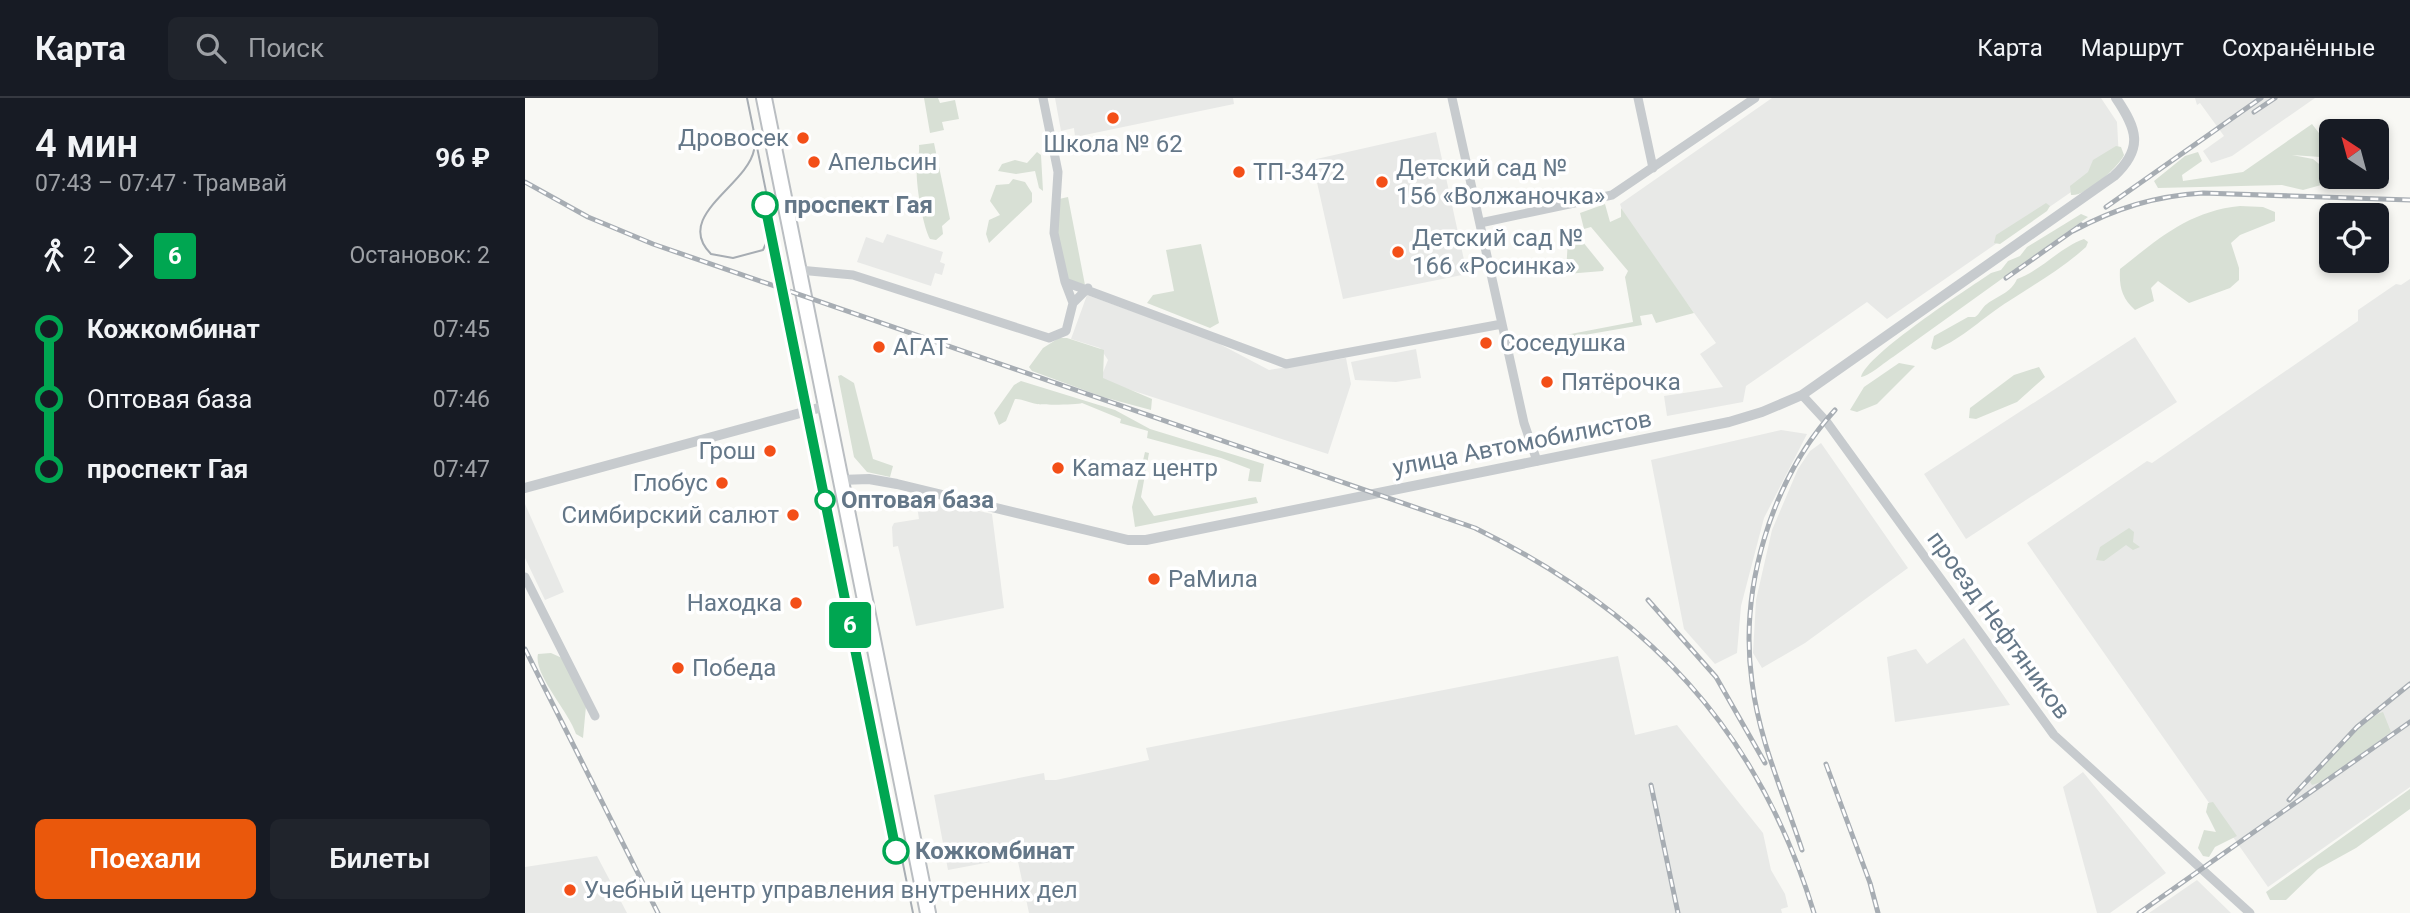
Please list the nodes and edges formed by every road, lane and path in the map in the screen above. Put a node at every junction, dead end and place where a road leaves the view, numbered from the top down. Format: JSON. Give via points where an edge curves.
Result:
{"nodes":[{"id":1,"x":764,"y":98,"type":"edge"},
{"id":2,"x":1043,"y":98,"type":"edge"},
{"id":3,"x":1452,"y":98,"type":"edge"},
{"id":4,"x":1638,"y":98,"type":"edge"},
{"id":5,"x":1755,"y":98,"type":"edge"},
{"id":6,"x":2116,"y":98,"type":"edge"},
{"id":7,"x":1653,"y":168,"type":"junction"},
{"id":8,"x":1480,"y":223,"type":"junction"},
{"id":9,"x":799,"y":270,"type":"junction"},
{"id":10,"x":1065,"y":282,"type":"junction"},
{"id":11,"x":1088,"y":288,"type":"junction"},
{"id":12,"x":1073,"y":303,"type":"junction"},
{"id":13,"x":1503,"y":324,"type":"junction"},
{"id":14,"x":1802,"y":395,"type":"junction"},
{"id":15,"x":826,"y":407,"type":"junction"},
{"id":16,"x":1537,"y":461,"type":"junction"},
{"id":17,"x":840,"y":480,"type":"junction"},
{"id":18,"x":525,"y":488,"type":"edge"},
{"id":19,"x":525,"y":577,"type":"edge"},
{"id":20,"x":595,"y":716,"type":"dead end"},
{"id":21,"x":928,"y":913,"type":"edge"},
{"id":22,"x":2250,"y":913,"type":"edge"}],
"edges":[{"from":1,"to":9,"type":"main road"},
{"from":2,"to":10,"type":"street","via":[[1058,173],[1054,233]]},
{"from":3,"to":8,"type":"street"},
{"from":4,"to":7,"type":"street"},
{"from":5,"to":7,"type":"street"},
{"from":6,"to":14,"type":"street","name":"улица Автомобилистов","via":[[2134,127],[2134,148],[2114,176]]},
{"from":7,"to":8,"type":"street","via":[[1612,195]]},
{"from":8,"to":13,"type":"street"},
{"from":9,"to":12,"type":"street","via":[[853,275],[1049,338],[1066,331]]},
{"from":9,"to":15,"type":"main road"},
{"from":10,"to":11,"type":"street"},
{"from":10,"to":12,"type":"street"},
{"from":11,"to":12,"type":"street"},
{"from":11,"to":13,"type":"street","via":[[1286,364]]},
{"from":13,"to":16,"type":"street"},
{"from":14,"to":16,"type":"street","name":"улица Автомобилистов","via":[[1729,422]]},
{"from":14,"to":22,"type":"street","name":"проезд Нефтяников","via":[[1826,421],[2054,735]]},
{"from":15,"to":17,"type":"main road"},
{"from":15,"to":18,"type":"street"},
{"from":16,"to":17,"type":"street","name":"улица Автомобилистов","via":[[1146,540],[1128,540],[897,484]]},
{"from":17,"to":21,"type":"main road"},
{"from":19,"to":20,"type":"street"}]}
